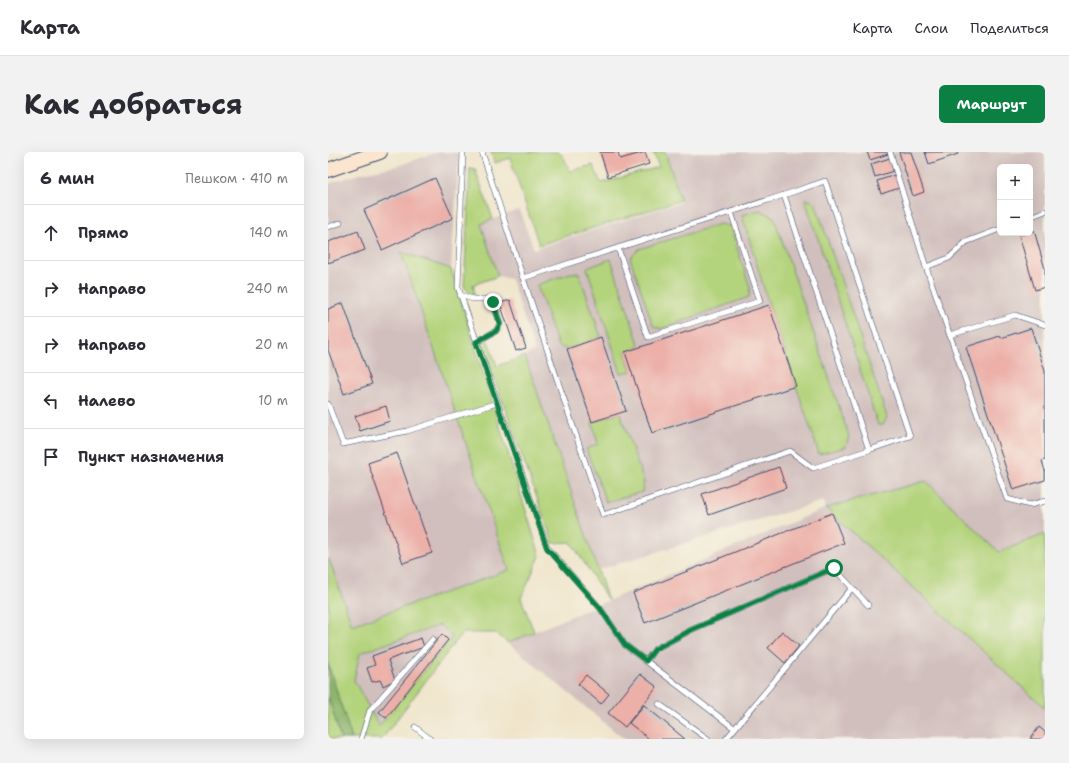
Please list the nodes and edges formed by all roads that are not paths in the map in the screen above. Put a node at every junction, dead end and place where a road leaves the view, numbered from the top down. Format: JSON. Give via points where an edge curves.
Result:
{"nodes":[{"id":1,"x":380,"y":152,"type":"edge"},
{"id":2,"x":463,"y":152,"type":"edge"},
{"id":3,"x":482,"y":152,"type":"edge"},
{"id":4,"x":890,"y":152,"type":"edge"},
{"id":5,"x":328,"y":170,"type":"edge"},
{"id":6,"x":784,"y":196,"type":"junction"},
{"id":7,"x":731,"y":212,"type":"junction"},
{"id":8,"x":1045,"y":213,"type":"edge"},
{"id":9,"x":1033,"y":216,"type":"edge"},
{"id":10,"x":340,"y":223,"type":"dead end"},
{"id":11,"x":328,"y":227,"type":"edge"},
{"id":12,"x":997,"y":230,"type":"edge"},
{"id":13,"x":618,"y":248,"type":"junction"},
{"id":14,"x":926,"y":266,"type":"junction"},
{"id":15,"x":523,"y":278,"type":"junction"},
{"id":16,"x":460,"y":295,"type":"junction"},
{"id":17,"x":1045,"y":325,"type":"edge"},
{"id":18,"x":950,"y":335,"type":"junction"},
{"id":19,"x":476,"y":342,"type":"junction"},
{"id":20,"x":497,"y":403,"type":"junction"},
{"id":21,"x":328,"y":404,"type":"edge"},
{"id":22,"x":869,"y":450,"type":"junction"},
{"id":23,"x":1045,"y":501,"type":"edge"},
{"id":24,"x":852,"y":588,"type":"junction"},
{"id":25,"x":868,"y":605,"type":"dead end"},
{"id":26,"x":433,"y":639,"type":"dead end"},
{"id":27,"x":646,"y":661,"type":"junction"},
{"id":28,"x":659,"y":704,"type":"dead end"},
{"id":29,"x":415,"y":727,"type":"dead end"},
{"id":30,"x":734,"y":728,"type":"junction"},
{"id":31,"x":361,"y":739,"type":"edge"},
{"id":32,"x":430,"y":739,"type":"edge"},
{"id":33,"x":708,"y":739,"type":"edge"},
{"id":34,"x":726,"y":739,"type":"edge"}],
"edges":[{"from":1,"to":5,"type":"main road"},
{"from":2,"to":16,"type":"lane","via":[[458,287]]},
{"from":3,"to":15,"type":"lane"},
{"from":4,"to":14,"type":"lane"},
{"from":6,"to":7,"type":"lane"},
{"from":6,"to":22,"type":"lane"},
{"from":6,"to":22,"type":"lane","via":[[825,181],[910,436]]},
{"from":7,"to":13,"type":"lane"},
{"from":7,"to":13,"type":"lane","via":[[760,301],[648,337]]},
{"from":8,"to":9,"type":"lane"},
{"from":10,"to":11,"type":"lane"},
{"from":12,"to":14,"type":"lane","via":[[966,242],[949,258]]},
{"from":13,"to":15,"type":"lane"},
{"from":14,"to":18,"type":"lane"},
{"from":15,"to":22,"type":"lane","via":[[603,514],[790,451],[813,468]]},
{"from":16,"to":19,"type":"lane"},
{"from":16,"to":19,"type":"lane","via":[[493,302],[500,324],[496,331]]},
{"from":17,"to":18,"type":"lane","via":[[1016,315]]},
{"from":18,"to":23,"type":"lane","via":[[1007,499],[1030,505]]},
{"from":19,"to":20,"type":"lane"},
{"from":20,"to":21,"type":"lane","via":[[407,431],[343,444]]},
{"from":20,"to":27,"type":"lane","via":[[547,548],[600,608],[625,645]]},
{"from":24,"to":25,"type":"lane"},
{"from":24,"to":27,"type":"lane","via":[[834,568],[691,630],[655,649]]},
{"from":24,"to":30,"type":"lane"},
{"from":26,"to":31,"type":"lane","via":[[370,710]]},
{"from":27,"to":30,"type":"lane"},
{"from":28,"to":33,"type":"lane"},
{"from":29,"to":32,"type":"lane"},
{"from":30,"to":34,"type":"lane"}]}
